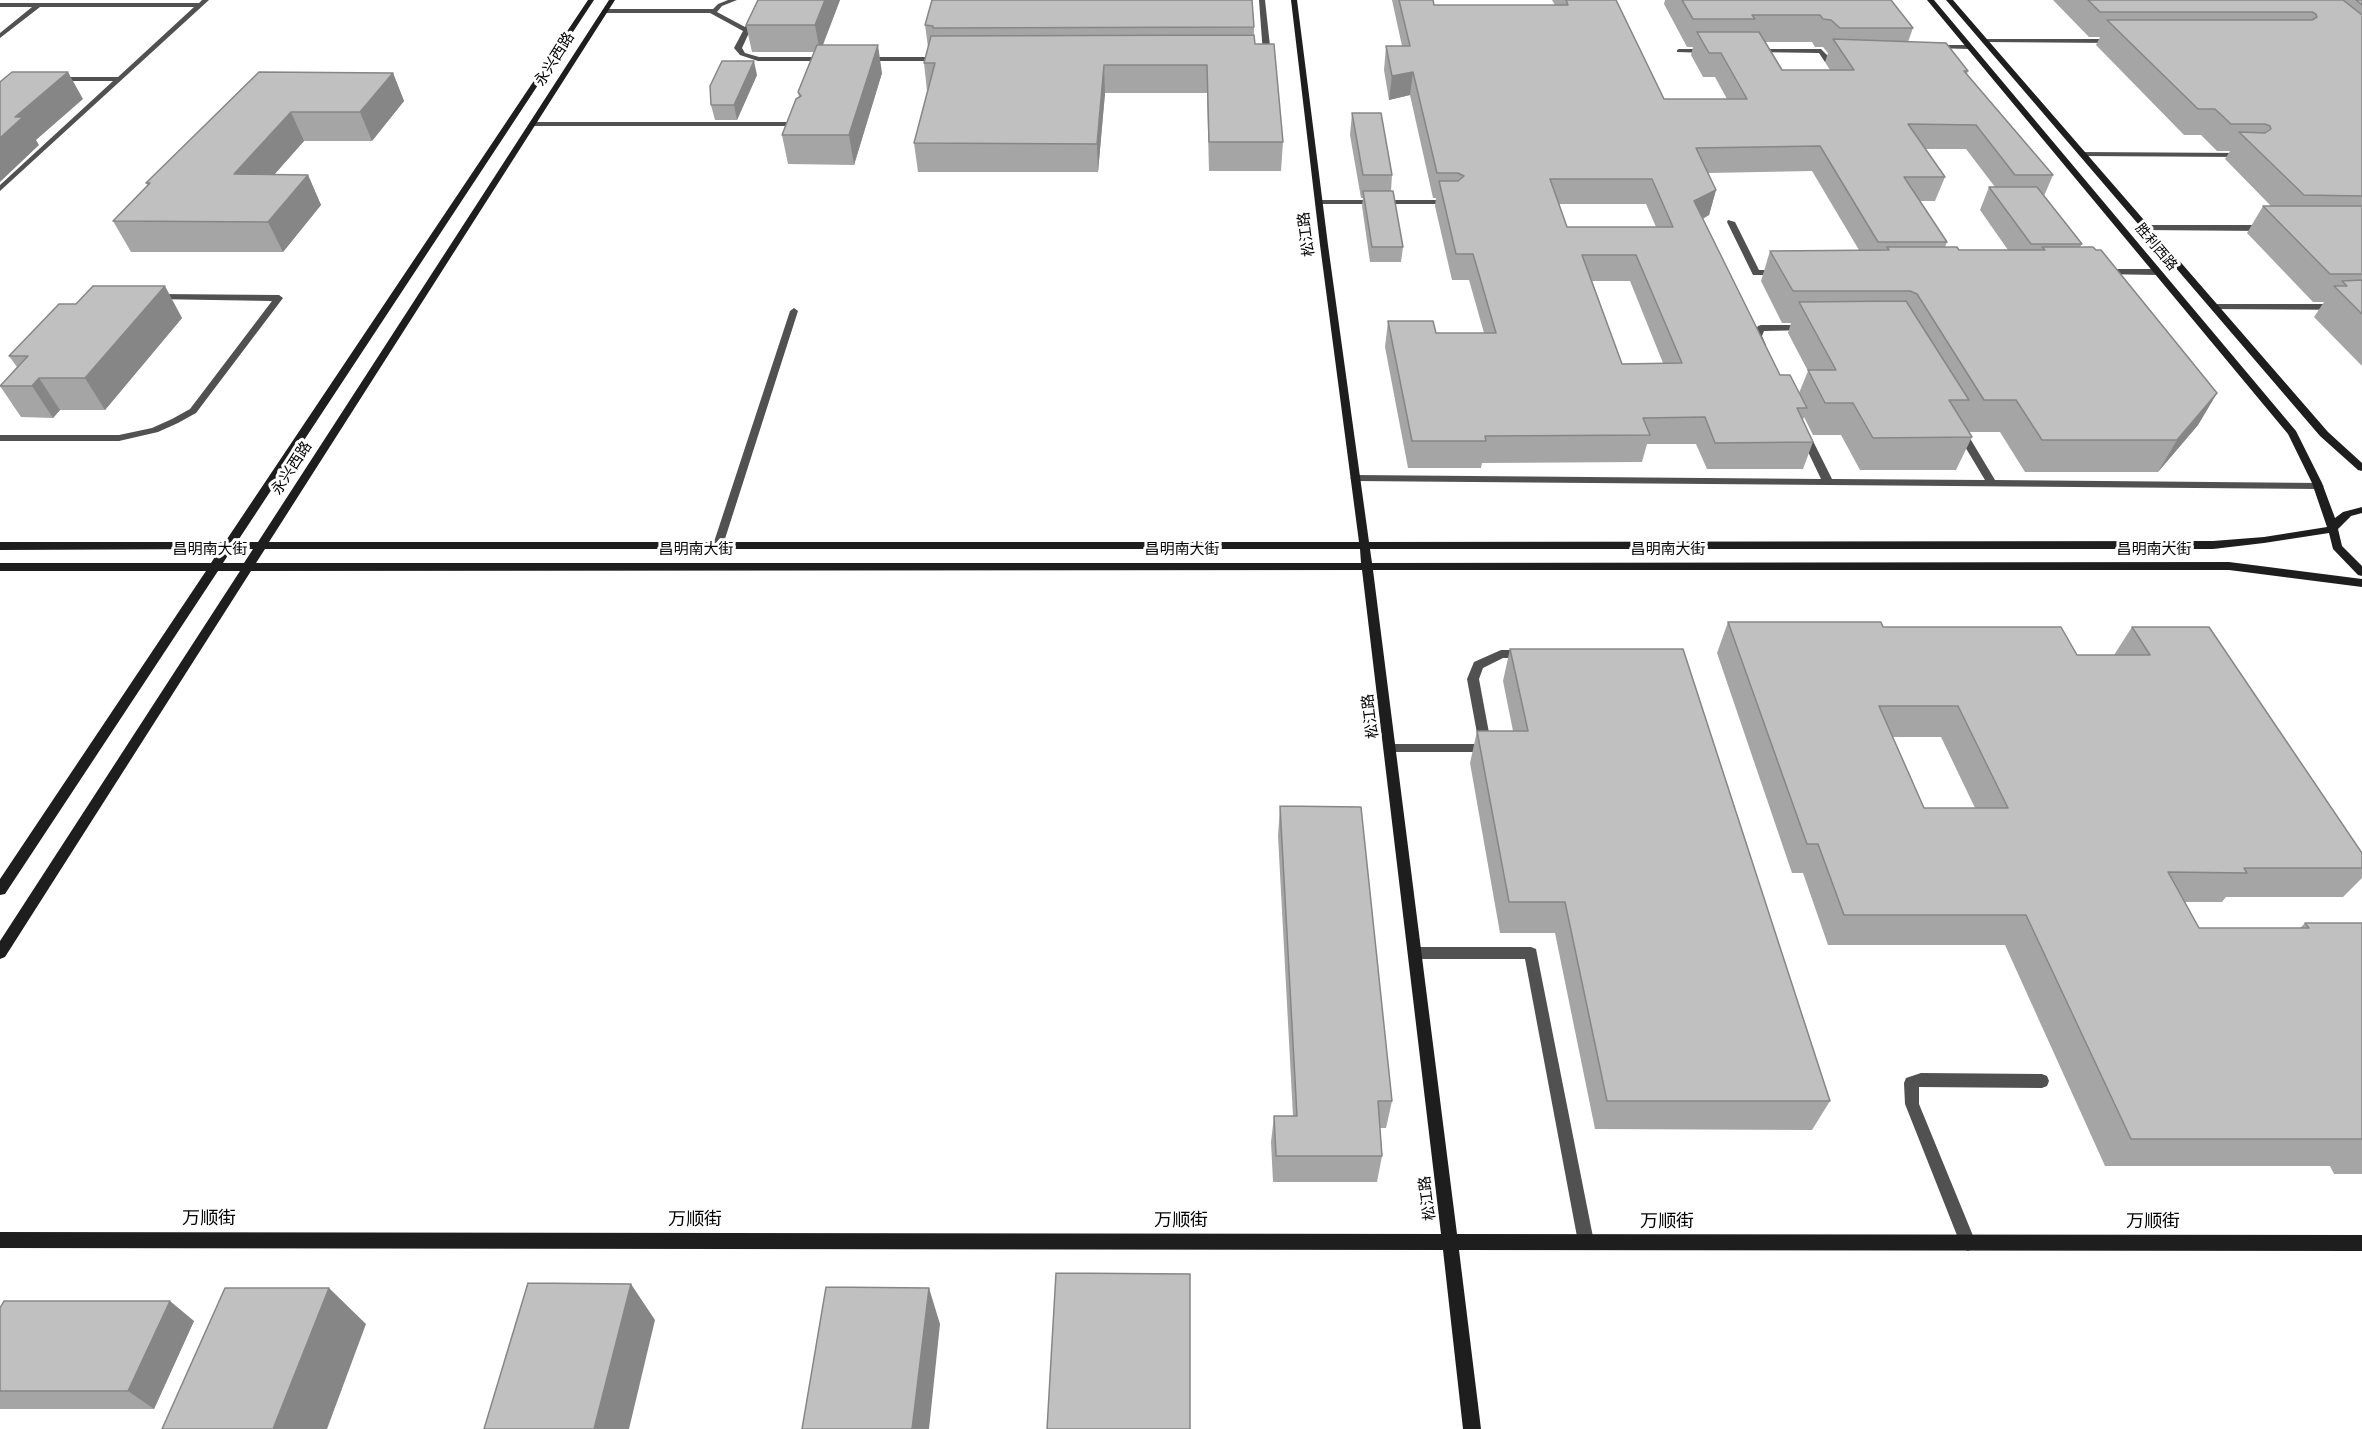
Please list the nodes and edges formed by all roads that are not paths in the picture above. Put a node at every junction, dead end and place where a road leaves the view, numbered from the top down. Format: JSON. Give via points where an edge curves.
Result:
{"nodes":[{"id":1,"x":591,"y":0,"type":"edge"},
{"id":2,"x":612,"y":0,"type":"edge"},
{"id":3,"x":734,"y":0,"type":"edge"},
{"id":4,"x":761,"y":0,"type":"edge"},
{"id":5,"x":1262,"y":0,"type":"edge"},
{"id":6,"x":1294,"y":0,"type":"edge"},
{"id":7,"x":1930,"y":0,"type":"edge"},
{"id":8,"x":1949,"y":0,"type":"edge"},
{"id":9,"x":42,"y":2,"type":"edge"},
{"id":10,"x":204,"y":2,"type":"edge"},
{"id":11,"x":0,"y":5,"type":"edge"},
{"id":12,"x":605,"y":11,"type":"junction"},
{"id":13,"x":715,"y":11,"type":"junction"},
{"id":14,"x":747,"y":31,"type":"junction"},
{"id":15,"x":0,"y":36,"type":"edge"},
{"id":16,"x":1984,"y":41,"type":"junction"},
{"id":17,"x":2124,"y":41,"type":"edge"},
{"id":18,"x":1924,"y":47,"type":"edge"},
{"id":19,"x":1969,"y":47,"type":"junction"},
{"id":20,"x":1679,"y":51,"type":"dead end"},
{"id":21,"x":1715,"y":51,"type":"edge"},
{"id":22,"x":1750,"y":51,"type":"edge"},
{"id":23,"x":1257,"y":57,"type":"edge"},
{"id":24,"x":830,"y":59,"type":"edge"},
{"id":25,"x":854,"y":59,"type":"edge"},
{"id":26,"x":949,"y":59,"type":"edge"},
{"id":27,"x":1852,"y":60,"type":"edge"},
{"id":28,"x":51,"y":79,"type":"edge"},
{"id":29,"x":120,"y":79,"type":"junction"},
{"id":30,"x":533,"y":124,"type":"junction"},
{"id":31,"x":800,"y":124,"type":"edge"},
{"id":32,"x":2083,"y":154,"type":"junction"},
{"id":33,"x":2250,"y":155,"type":"edge"},
{"id":34,"x":0,"y":189,"type":"edge"},
{"id":35,"x":1319,"y":201,"type":"junction"},
{"id":36,"x":1454,"y":202,"type":"edge"},
{"id":37,"x":1731,"y":222,"type":"dead end"},
{"id":38,"x":2146,"y":228,"type":"junction"},
{"id":39,"x":2271,"y":228,"type":"edge"},
{"id":40,"x":2087,"y":272,"type":"edge"},
{"id":41,"x":2158,"y":272,"type":"junction"},
{"id":42,"x":1792,"y":273,"type":"edge"},
{"id":43,"x":141,"y":297,"type":"edge"},
{"id":44,"x":2214,"y":307,"type":"junction"},
{"id":45,"x":2362,"y":307,"type":"edge"},
{"id":46,"x":794,"y":311,"type":"dead end"},
{"id":47,"x":1818,"y":328,"type":"edge"},
{"id":48,"x":1767,"y":357,"type":"edge"},
{"id":49,"x":1797,"y":419,"type":"edge"},
{"id":50,"x":1957,"y":425,"type":"edge"},
{"id":51,"x":0,"y":438,"type":"edge"},
{"id":52,"x":2362,"y":468,"type":"edge"},
{"id":53,"x":1355,"y":478,"type":"junction"},
{"id":54,"x":1828,"y":482,"type":"junction"},
{"id":55,"x":1992,"y":483,"type":"junction"},
{"id":56,"x":2319,"y":486,"type":"junction"},
{"id":57,"x":2362,"y":510,"type":"edge"},
{"id":58,"x":2333,"y":529,"type":"junction"},
{"id":59,"x":718,"y":545,"type":"junction"},
{"id":60,"x":1364,"y":545,"type":"junction"},
{"id":61,"x":0,"y":546,"type":"edge"},
{"id":62,"x":229,"y":546,"type":"junction"},
{"id":63,"x":262,"y":546,"type":"junction"},
{"id":64,"x":215,"y":566,"type":"junction"},
{"id":65,"x":249,"y":566,"type":"junction"},
{"id":66,"x":1367,"y":566,"type":"junction"},
{"id":67,"x":0,"y":567,"type":"edge"},
{"id":68,"x":2362,"y":572,"type":"edge"},
{"id":69,"x":2362,"y":583,"type":"edge"},
{"id":70,"x":1537,"y":654,"type":"edge"},
{"id":71,"x":1391,"y":749,"type":"junction"},
{"id":72,"x":0,"y":890,"type":"edge"},
{"id":73,"x":0,"y":953,"type":"edge"},
{"id":74,"x":1415,"y":953,"type":"junction"},
{"id":75,"x":2042,"y":1081,"type":"dead end"},
{"id":76,"x":0,"y":1240,"type":"edge"},
{"id":77,"x":1449,"y":1242,"type":"junction"},
{"id":78,"x":1586,"y":1242,"type":"junction"},
{"id":79,"x":1968,"y":1243,"type":"junction"},
{"id":80,"x":2362,"y":1243,"type":"edge"},
{"id":81,"x":1472,"y":1429,"type":"edge"}],
"edges":[{"from":1,"to":62,"type":"main road","name":"永兴西路"},
{"from":2,"to":12,"type":"main road","name":"永兴西路"},
{"from":3,"to":13,"type":"lane"},
{"from":4,"to":14,"type":"lane"},
{"from":5,"to":23,"type":"lane","via":[[1267,55]]},
{"from":6,"to":35,"type":"main road","name":"松江路"},
{"from":7,"to":19,"type":"main road","name":"胜利西路"},
{"from":8,"to":16,"type":"main road","name":"胜利西路"},
{"from":9,"to":10,"type":"lane"},
{"from":9,"to":11,"type":"lane"},
{"from":9,"to":15,"type":"lane"},
{"from":10,"to":29,"type":"lane"},
{"from":12,"to":13,"type":"lane"},
{"from":12,"to":30,"type":"main road","name":"永兴西路"},
{"from":13,"to":14,"type":"lane","via":[[724,21]]},
{"from":14,"to":24,"type":"lane","via":[[738,48],[746,57]]},
{"from":16,"to":17,"type":"lane"},
{"from":16,"to":32,"type":"main road","name":"胜利西路"},
{"from":18,"to":19,"type":"lane"},
{"from":19,"to":41,"type":"main road","name":"胜利西路"},
{"from":20,"to":21,"type":"lane"},
{"from":22,"to":27,"type":"lane","via":[[1821,51],[1828,60]]},
{"from":25,"to":26,"type":"lane"},
{"from":28,"to":29,"type":"lane"},
{"from":29,"to":34,"type":"lane"},
{"from":30,"to":31,"type":"lane"},
{"from":30,"to":63,"type":"main road","name":"永兴西路"},
{"from":32,"to":33,"type":"lane"},
{"from":32,"to":38,"type":"main road","name":"胜利西路"},
{"from":35,"to":36,"type":"lane"},
{"from":35,"to":53,"type":"main road","name":"松江路"},
{"from":37,"to":42,"type":"lane","via":[[1756,273]]},
{"from":38,"to":39,"type":"lane"},
{"from":38,"to":44,"type":"main road","name":"胜利西路"},
{"from":40,"to":41,"type":"lane"},
{"from":41,"to":56,"type":"main road","name":"胜利西路","via":[[2293,433]]},
{"from":43,"to":51,"type":"lane","via":[[279,298],[193,411],[175,421],[119,438]]},
{"from":44,"to":45,"type":"lane"},
{"from":44,"to":52,"type":"main road","name":"胜利西路","via":[[2324,434]]},
{"from":46,"to":59,"type":"lane"},
{"from":47,"to":48,"type":"lane","via":[[1761,328],[1756,336]]},
{"from":49,"to":54,"type":"lane"},
{"from":50,"to":55,"type":"lane"},
{"from":53,"to":54,"type":"lane"},
{"from":53,"to":60,"type":"main road","name":"松江路"},
{"from":54,"to":55,"type":"lane"},
{"from":55,"to":56,"type":"lane"},
{"from":56,"to":58,"type":"main road","name":"胜利西路"},
{"from":57,"to":58,"type":"main road","via":[[2347,514]]},
{"from":58,"to":60,"type":"main road","name":"昌明南大街","via":[[2213,545]]},
{"from":58,"to":68,"type":"main road","name":"胜利西路","via":[[2337,547]]},
{"from":59,"to":60,"type":"main road","name":"昌明南大街"},
{"from":59,"to":63,"type":"main road","name":"昌明南大街"},
{"from":60,"to":66,"type":"main road","name":"松江路"},
{"from":61,"to":62,"type":"main road","name":"昌明南大街"},
{"from":62,"to":63,"type":"main road","name":"昌明南大街"},
{"from":62,"to":64,"type":"main road","name":"永兴西路"},
{"from":63,"to":65,"type":"main road","name":"永兴西路"},
{"from":64,"to":65,"type":"main road","name":"昌明南大街"},
{"from":64,"to":67,"type":"main road","name":"昌明南大街"},
{"from":64,"to":72,"type":"main road","name":"永兴西路"},
{"from":65,"to":66,"type":"main road","name":"昌明南大街"},
{"from":65,"to":73,"type":"main road","name":"永兴西路"},
{"from":66,"to":69,"type":"main road","name":"昌明南大街","via":[[2229,566]]},
{"from":66,"to":71,"type":"main road","name":"松江路"},
{"from":70,"to":71,"type":"lane","via":[[1501,654],[1478,665],[1473,679],[1486,750]]},
{"from":71,"to":74,"type":"main road","name":"松江路"},
{"from":74,"to":77,"type":"main road","name":"松江路"},
{"from":74,"to":78,"type":"lane","via":[[1531,953]]},
{"from":75,"to":79,"type":"lane","via":[[1911,1083],[1912,1104]]},
{"from":76,"to":77,"type":"main road","name":"万顺街"},
{"from":77,"to":78,"type":"main road","name":"万顺街"},
{"from":77,"to":81,"type":"main road","name":"松江路"},
{"from":78,"to":79,"type":"main road","name":"万顺街"},
{"from":79,"to":80,"type":"main road","name":"万顺街"}]}
